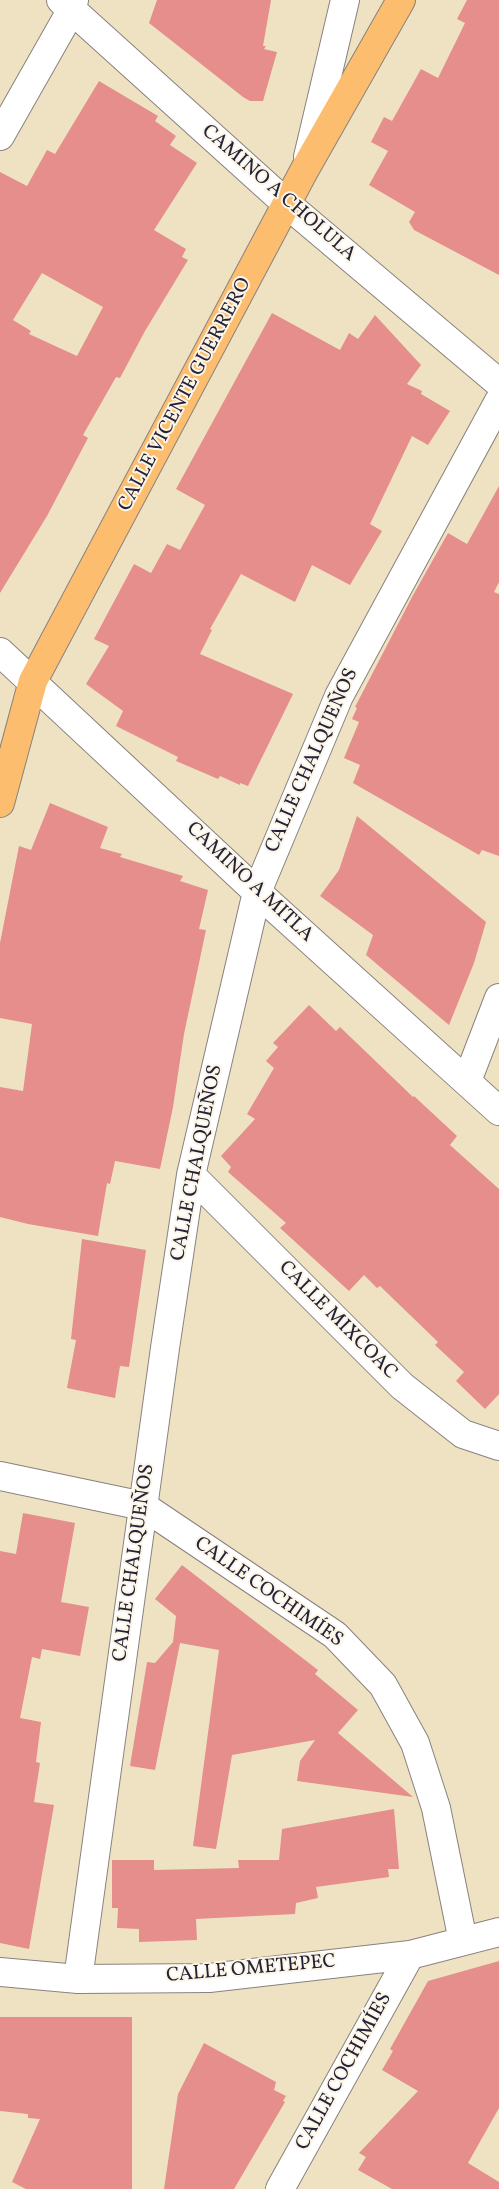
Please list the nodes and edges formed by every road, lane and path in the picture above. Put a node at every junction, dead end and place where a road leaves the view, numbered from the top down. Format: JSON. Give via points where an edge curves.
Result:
{"nodes":[{"id":1,"x":345,"y":0,"type":"edge"},
{"id":2,"x":401,"y":0,"type":"edge"},
{"id":3,"x":69,"y":4,"type":"edge"},
{"id":4,"x":0,"y":136,"type":"edge"},
{"id":5,"x":306,"y":169,"type":"junction"},
{"id":6,"x":288,"y":205,"type":"junction"},
{"id":7,"x":499,"y":383,"type":"edge"},
{"id":8,"x":499,"y":401,"type":"edge"},
{"id":9,"x":0,"y":652,"type":"edge"},
{"id":10,"x":33,"y":681,"type":"junction"},
{"id":11,"x":0,"y":803,"type":"edge"},
{"id":12,"x":257,"y":892,"type":"junction"},
{"id":13,"x":499,"y":998,"type":"edge"},
{"id":14,"x":467,"y":1082,"type":"junction"},
{"id":15,"x":499,"y":1111,"type":"edge"},
{"id":16,"x":191,"y":1175,"type":"junction"},
{"id":17,"x":499,"y":1446,"type":"edge"},
{"id":18,"x":0,"y":1476,"type":"edge"},
{"id":19,"x":143,"y":1506,"type":"junction"},
{"id":20,"x":499,"y":1932,"type":"edge"},
{"id":21,"x":463,"y":1941,"type":"junction"},
{"id":22,"x":410,"y":1955,"type":"junction"},
{"id":23,"x":0,"y":1972,"type":"edge"},
{"id":24,"x":78,"y":1979,"type":"junction"},
{"id":25,"x":280,"y":2189,"type":"edge"}],
"edges":[{"from":1,"to":5,"type":"street"},
{"from":2,"to":5,"type":"main road","name":"CALLE VICENTE GUERRERO"},
{"from":3,"to":4,"type":"street"},
{"from":3,"to":6,"type":"street","name":"CAMINO A CHOLULA"},
{"from":5,"to":6,"type":"main road","name":"CALLE VICENTE GUERRERO"},
{"from":6,"to":7,"type":"street","name":"CAMINO A CHOLULA"},
{"from":6,"to":10,"type":"main road","name":"CALLE VICENTE GUERRERO"},
{"from":8,"to":12,"type":"street","name":"CALLE CHALQUEÑOS","via":[[339,696]]},
{"from":9,"to":10,"type":"street","name":"CAMINO A MITLA"},
{"from":10,"to":11,"type":"main road","name":"CALLE VICENTE GUERRERO"},
{"from":10,"to":12,"type":"street","name":"CAMINO A MITLA"},
{"from":12,"to":14,"type":"street","name":"CAMINO A MITLA"},
{"from":12,"to":16,"type":"street","name":"CALLE CHALQUEÑOS"},
{"from":13,"to":14,"type":"street"},
{"from":14,"to":15,"type":"street","name":"CAMINO A MITLA"},
{"from":16,"to":17,"type":"street","name":"CALLE MIXCOAC","via":[[402,1386],[463,1434]]},
{"from":16,"to":19,"type":"street","name":"CALLE CHALQUEÑOS"},
{"from":18,"to":19,"type":"street","name":"CALLE COCHIMÍES"},
{"from":19,"to":21,"type":"street","name":"CALLE COCHIMÍES","via":[[335,1636],[384,1686],[415,1743],[433,1799]]},
{"from":19,"to":24,"type":"street","name":"CALLE CHALQUEÑOS"},
{"from":20,"to":21,"type":"street","name":"CALLE OMETEPEC"},
{"from":21,"to":22,"type":"street","name":"CALLE OMETEPEC"},
{"from":22,"to":24,"type":"street","name":"CALLE OMETEPEC","via":[[209,1978]]},
{"from":22,"to":25,"type":"street","name":"CALLE COCHIMÍES"},
{"from":23,"to":24,"type":"street","name":"CALLE OMETEPEC"}]}
